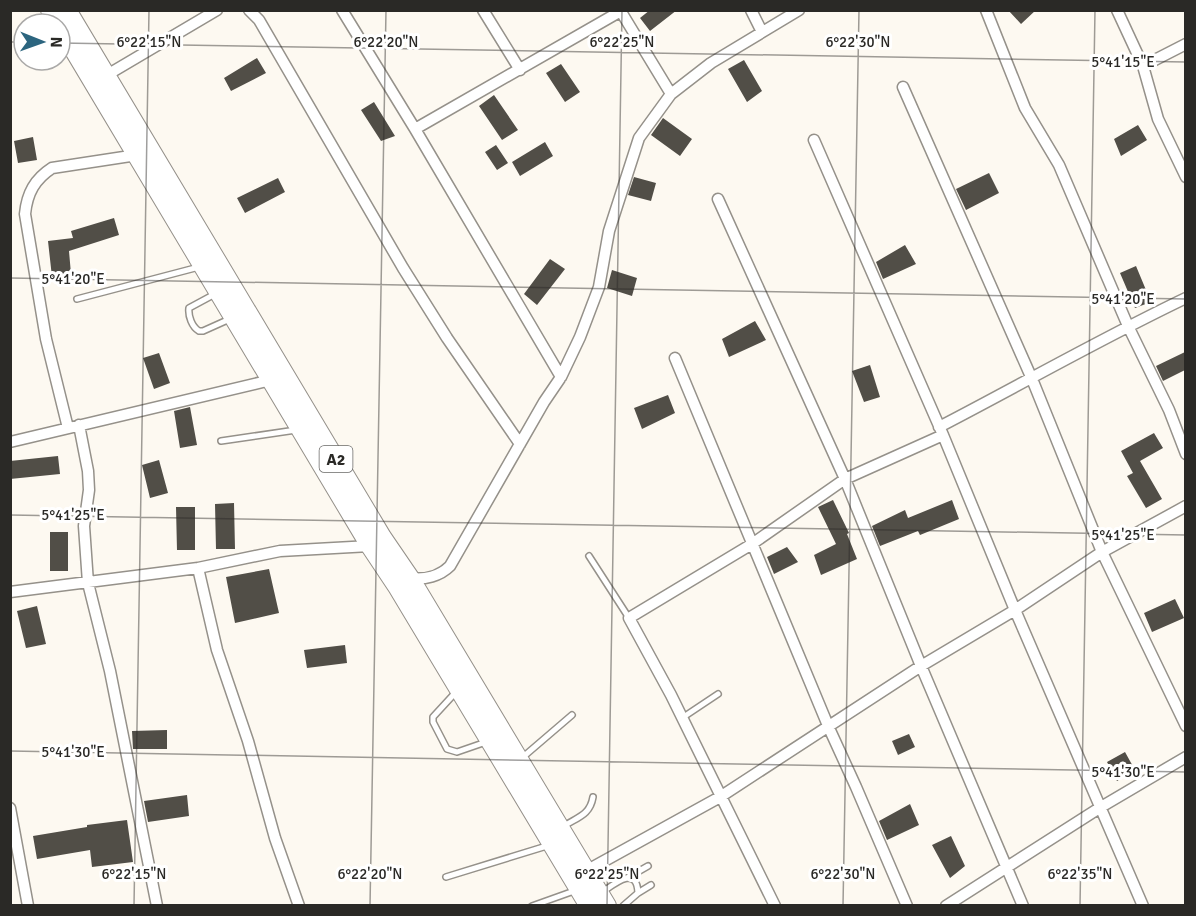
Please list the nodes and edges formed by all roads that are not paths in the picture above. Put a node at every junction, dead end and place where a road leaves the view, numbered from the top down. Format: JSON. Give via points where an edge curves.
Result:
{"nodes":[{"id":1,"x":67,"y":10,"type":"edge"},
{"id":2,"x":217,"y":10,"type":"edge"},
{"id":3,"x":249,"y":10,"type":"edge"},
{"id":4,"x":342,"y":10,"type":"edge"},
{"id":5,"x":483,"y":10,"type":"edge"},
{"id":6,"x":751,"y":10,"type":"edge"},
{"id":7,"x":799,"y":10,"type":"edge"},
{"id":8,"x":986,"y":10,"type":"edge"},
{"id":9,"x":1117,"y":10,"type":"edge"},
{"id":10,"x":621,"y":11,"type":"edge"},
{"id":11,"x":762,"y":32,"type":"junction"},
{"id":12,"x":1185,"y":44,"type":"edge"},
{"id":13,"x":72,"y":48,"type":"edge"},
{"id":14,"x":1143,"y":66,"type":"junction"},
{"id":15,"x":520,"y":70,"type":"junction"},
{"id":16,"x":107,"y":75,"type":"junction"},
{"id":17,"x":903,"y":87,"type":"dead end"},
{"id":18,"x":671,"y":94,"type":"junction"},
{"id":19,"x":415,"y":129,"type":"junction"},
{"id":20,"x":814,"y":140,"type":"dead end"},
{"id":21,"x":137,"y":155,"type":"junction"},
{"id":22,"x":1185,"y":177,"type":"edge"},
{"id":23,"x":718,"y":199,"type":"dead end"},
{"id":24,"x":204,"y":266,"type":"junction"},
{"id":25,"x":219,"y":292,"type":"junction"},
{"id":26,"x":1185,"y":298,"type":"edge"},
{"id":27,"x":77,"y":299,"type":"dead end"},
{"id":28,"x":234,"y":317,"type":"junction"},
{"id":29,"x":1128,"y":326,"type":"junction"},
{"id":30,"x":675,"y":358,"type":"dead end"},
{"id":31,"x":561,"y":377,"type":"junction"},
{"id":32,"x":1032,"y":379,"type":"junction"},
{"id":33,"x":271,"y":380,"type":"junction"},
{"id":34,"x":79,"y":424,"type":"junction"},
{"id":35,"x":68,"y":428,"type":"junction"},
{"id":36,"x":301,"y":430,"type":"junction"},
{"id":37,"x":941,"y":431,"type":"junction"},
{"id":38,"x":221,"y":441,"type":"dead end"},
{"id":39,"x":10,"y":442,"type":"edge"},
{"id":40,"x":520,"y":444,"type":"junction"},
{"id":41,"x":1185,"y":454,"type":"edge"},
{"id":42,"x":845,"y":479,"type":"junction"},
{"id":43,"x":1185,"y":506,"type":"edge"},
{"id":44,"x":752,"y":544,"type":"junction"},
{"id":45,"x":370,"y":546,"type":"junction"},
{"id":46,"x":1102,"y":552,"type":"junction"},
{"id":47,"x":589,"y":556,"type":"dead end"},
{"id":48,"x":198,"y":568,"type":"junction"},
{"id":49,"x":410,"y":578,"type":"junction"},
{"id":50,"x":88,"y":584,"type":"junction"},
{"id":51,"x":10,"y":592,"type":"edge"},
{"id":52,"x":1016,"y":610,"type":"junction"},
{"id":53,"x":629,"y":618,"type":"junction"},
{"id":54,"x":921,"y":666,"type":"junction"},
{"id":55,"x":459,"y":689,"type":"junction"},
{"id":56,"x":718,"y":694,"type":"dead end"},
{"id":57,"x":573,"y":715,"type":"dead end"},
{"id":58,"x":682,"y":718,"type":"junction"},
{"id":59,"x":1185,"y":726,"type":"edge"},
{"id":60,"x":829,"y":728,"type":"junction"},
{"id":61,"x":490,"y":741,"type":"junction"},
{"id":62,"x":1185,"y":757,"type":"edge"},
{"id":63,"x":519,"y":760,"type":"junction"},
{"id":64,"x":593,"y":797,"type":"dead end"},
{"id":65,"x":720,"y":797,"type":"junction"},
{"id":66,"x":1101,"y":807,"type":"junction"},
{"id":67,"x":10,"y":808,"type":"edge"},
{"id":68,"x":556,"y":837,"type":"junction"},
{"id":69,"x":648,"y":866,"type":"dead end"},
{"id":70,"x":1007,"y":868,"type":"junction"},
{"id":71,"x":586,"y":872,"type":"junction"},
{"id":72,"x":446,"y":877,"type":"dead end"},
{"id":73,"x":625,"y":878,"type":"junction"},
{"id":74,"x":651,"y":885,"type":"dead end"},
{"id":75,"x":579,"y":889,"type":"junction"},
{"id":76,"x":636,"y":895,"type":"junction"},
{"id":77,"x":599,"y":902,"type":"edge"},
{"id":78,"x":28,"y":906,"type":"edge"},
{"id":79,"x":157,"y":906,"type":"edge"},
{"id":80,"x":299,"y":906,"type":"edge"},
{"id":81,"x":532,"y":906,"type":"edge"},
{"id":82,"x":623,"y":906,"type":"edge"},
{"id":83,"x":775,"y":906,"type":"edge"},
{"id":84,"x":907,"y":906,"type":"edge"},
{"id":85,"x":946,"y":906,"type":"edge"},
{"id":86,"x":1023,"y":906,"type":"edge"},
{"id":87,"x":1143,"y":906,"type":"edge"}],
"edges":[{"from":1,"to":16,"type":"highway","number":"A2"},
{"from":2,"to":16,"type":"street"},
{"from":3,"to":40,"type":"street","via":[[259,20],[447,338]]},
{"from":4,"to":19,"type":"street"},
{"from":5,"to":15,"type":"street"},
{"from":6,"to":11,"type":"street"},
{"from":7,"to":11,"type":"street"},
{"from":8,"to":29,"type":"street","via":[[1025,108],[1064,175]]},
{"from":9,"to":14,"type":"street"},
{"from":10,"to":15,"type":"street"},
{"from":10,"to":18,"type":"street"},
{"from":11,"to":18,"type":"street","via":[[711,63]]},
{"from":12,"to":14,"type":"street"},
{"from":13,"to":21,"type":"highway","number":"A2"},
{"from":14,"to":22,"type":"street","via":[[1158,119]]},
{"from":15,"to":19,"type":"street"},
{"from":16,"to":49,"type":"highway","number":"A2"},
{"from":17,"to":32,"type":"street"},
{"from":18,"to":31,"type":"street","via":[[639,138],[609,231],[599,287]]},
{"from":19,"to":31,"type":"street"},
{"from":20,"to":37,"type":"street"},
{"from":21,"to":24,"type":"highway","number":"A2"},
{"from":21,"to":35,"type":"street","via":[[52,168],[33,185],[26,201],[46,339]]},
{"from":23,"to":42,"type":"street"},
{"from":24,"to":25,"type":"highway","number":"A2"},
{"from":24,"to":27,"type":"lane"},
{"from":25,"to":28,"type":"highway","number":"A2"},
{"from":25,"to":28,"type":"lane","via":[[189,308],[195,329],[203,331]]},
{"from":26,"to":29,"type":"street"},
{"from":28,"to":33,"type":"highway","number":"A2"},
{"from":29,"to":32,"type":"street"},
{"from":29,"to":41,"type":"street","via":[[1169,410]]},
{"from":30,"to":44,"type":"street"},
{"from":31,"to":40,"type":"street"},
{"from":32,"to":37,"type":"street"},
{"from":32,"to":46,"type":"street"},
{"from":33,"to":34,"type":"street"},
{"from":33,"to":36,"type":"highway","number":"A2"},
{"from":34,"to":35,"type":"street"},
{"from":34,"to":50,"type":"street","via":[[88,471],[84,526]]},
{"from":35,"to":39,"type":"street"},
{"from":36,"to":38,"type":"lane"},
{"from":36,"to":45,"type":"highway","number":"A2"},
{"from":37,"to":42,"type":"street"},
{"from":37,"to":52,"type":"street"},
{"from":40,"to":49,"type":"street","via":[[450,566],[443,573]]},
{"from":42,"to":44,"type":"street"},
{"from":42,"to":54,"type":"street"},
{"from":43,"to":46,"type":"street"},
{"from":44,"to":53,"type":"street"},
{"from":44,"to":60,"type":"street"},
{"from":45,"to":48,"type":"street","via":[[280,551]]},
{"from":45,"to":55,"type":"highway","number":"A2"},
{"from":46,"to":52,"type":"street"},
{"from":46,"to":59,"type":"street"},
{"from":47,"to":53,"type":"lane"},
{"from":48,"to":50,"type":"street"},
{"from":48,"to":80,"type":"street","via":[[217,650]]},
{"from":49,"to":63,"type":"highway","number":"A2"},
{"from":50,"to":51,"type":"street"},
{"from":50,"to":79,"type":"street","via":[[110,671]]},
{"from":52,"to":54,"type":"street"},
{"from":52,"to":66,"type":"street"},
{"from":53,"to":58,"type":"street"},
{"from":54,"to":60,"type":"street"},
{"from":54,"to":70,"type":"street"},
{"from":55,"to":61,"type":"highway","number":"A2"},
{"from":55,"to":61,"type":"lane","via":[[433,717],[447,749],[457,752]]},
{"from":56,"to":58,"type":"lane"},
{"from":57,"to":63,"type":"lane"},
{"from":58,"to":65,"type":"street"},
{"from":60,"to":65,"type":"street"},
{"from":60,"to":84,"type":"street"},
{"from":61,"to":68,"type":"highway","number":"A2"},
{"from":62,"to":66,"type":"street"},
{"from":63,"to":68,"type":"highway","number":"A2"},
{"from":64,"to":68,"type":"lane","via":[[588,812]]},
{"from":65,"to":71,"type":"street"},
{"from":65,"to":83,"type":"street"},
{"from":66,"to":70,"type":"street"},
{"from":66,"to":87,"type":"street"},
{"from":67,"to":78,"type":"street"},
{"from":68,"to":71,"type":"highway","number":"A2"},
{"from":68,"to":72,"type":"lane"},
{"from":68,"to":75,"type":"highway","number":"A2"},
{"from":69,"to":73,"type":"lane"},
{"from":70,"to":85,"type":"street"},
{"from":70,"to":86,"type":"street"},
{"from":71,"to":77,"type":"highway","number":"A2"},
{"from":73,"to":76,"type":"lane","via":[[636,883]]},
{"from":73,"to":77,"type":"lane"},
{"from":74,"to":76,"type":"lane"},
{"from":75,"to":77,"type":"highway","number":"A2"},
{"from":75,"to":81,"type":"lane"},
{"from":76,"to":82,"type":"lane"}]}
